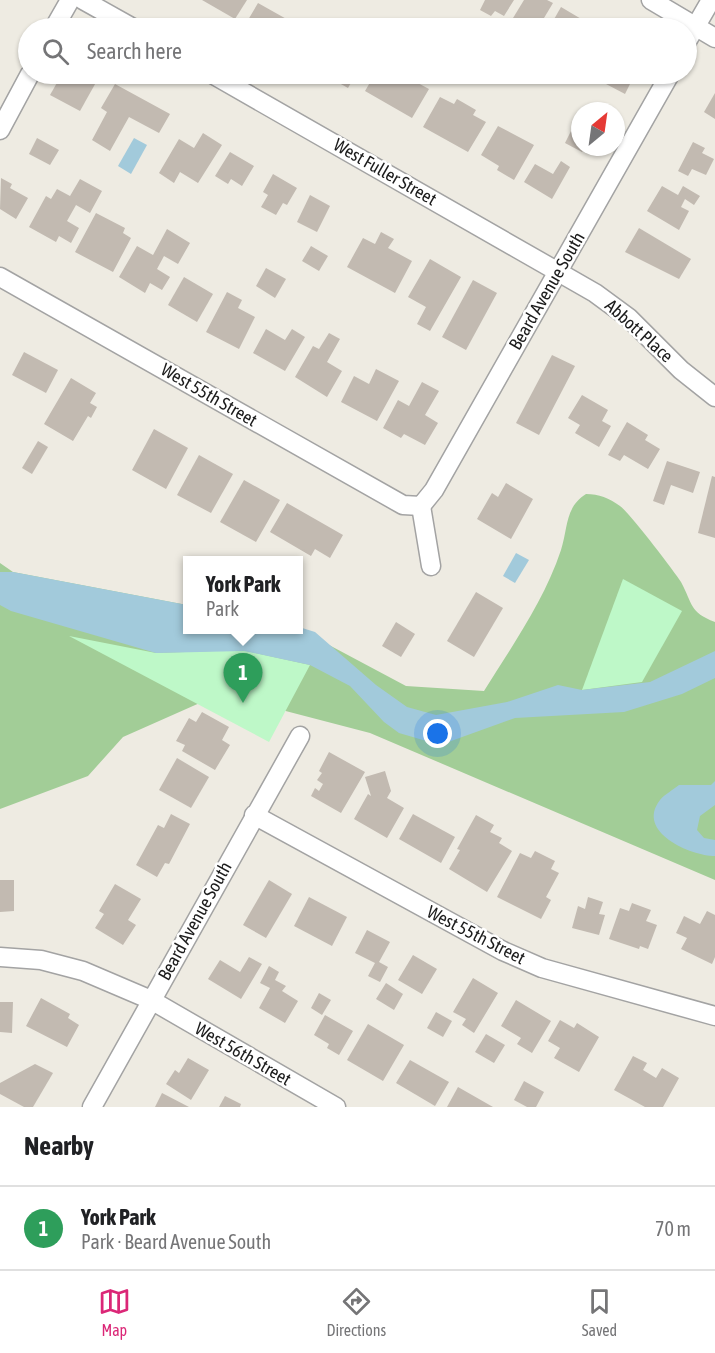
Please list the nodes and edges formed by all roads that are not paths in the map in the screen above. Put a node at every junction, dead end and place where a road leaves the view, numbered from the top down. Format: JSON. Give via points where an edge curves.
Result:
{"nodes":[{"id":1,"x":69,"y":0,"type":"edge"},
{"id":2,"x":83,"y":0,"type":"edge"},
{"id":3,"x":651,"y":0,"type":"edge"},
{"id":4,"x":711,"y":0,"type":"edge"},
{"id":5,"x":59,"y":18,"type":"edge"},
{"id":6,"x":115,"y":18,"type":"edge"},
{"id":7,"x":681,"y":18,"type":"edge"},
{"id":8,"x":697,"y":25,"type":"edge"},
{"id":9,"x":697,"y":28,"type":"edge"},
{"id":10,"x":715,"y":38,"type":"edge"},
{"id":11,"x":25,"y":84,"type":"edge"},
{"id":12,"x":230,"y":84,"type":"edge"},
{"id":13,"x":664,"y":84,"type":"edge"},
{"id":14,"x":0,"y":130,"type":"edge"},
{"id":15,"x":559,"y":271,"type":"junction"},
{"id":16,"x":0,"y":277,"type":"edge"},
{"id":17,"x":715,"y":397,"type":"edge"},
{"id":18,"x":421,"y":506,"type":"junction"},
{"id":19,"x":430,"y":566,"type":"dead end"},
{"id":20,"x":300,"y":736,"type":"dead end"},
{"id":21,"x":254,"y":815,"type":"junction"},
{"id":22,"x":0,"y":957,"type":"edge"},
{"id":23,"x":151,"y":1000,"type":"junction"},
{"id":24,"x":715,"y":1016,"type":"edge"},
{"id":25,"x":92,"y":1107,"type":"edge"},
{"id":26,"x":336,"y":1107,"type":"edge"}],
"edges":[{"from":1,"to":5,"type":"street"},
{"from":2,"to":6,"type":"street"},
{"from":3,"to":7,"type":"street"},
{"from":4,"to":8,"type":"street"},
{"from":9,"to":10,"type":"street"},
{"from":11,"to":14,"type":"street"},
{"from":12,"to":15,"type":"street","name":"West Fuller Street"},
{"from":13,"to":15,"type":"street","name":"Beard Avenue South"},
{"from":15,"to":17,"type":"street","name":"Abbott Place","via":[[629,318],[681,370]]},
{"from":15,"to":18,"type":"street","name":"Beard Avenue South","via":[[434,490]]},
{"from":16,"to":18,"type":"street","name":"West 55th Street","via":[[403,505]]},
{"from":18,"to":19,"type":"street"},
{"from":20,"to":21,"type":"street","name":"Beard Avenue South"},
{"from":21,"to":23,"type":"street","name":"Beard Avenue South"},
{"from":21,"to":24,"type":"street","name":"West 55th Street","via":[[503,951],[542,968]]},
{"from":22,"to":23,"type":"street","name":"West 56th Street","via":[[41,960],[83,971]]},
{"from":23,"to":25,"type":"street","name":"Beard Avenue South"},
{"from":23,"to":26,"type":"street","name":"West 56th Street"}]}
